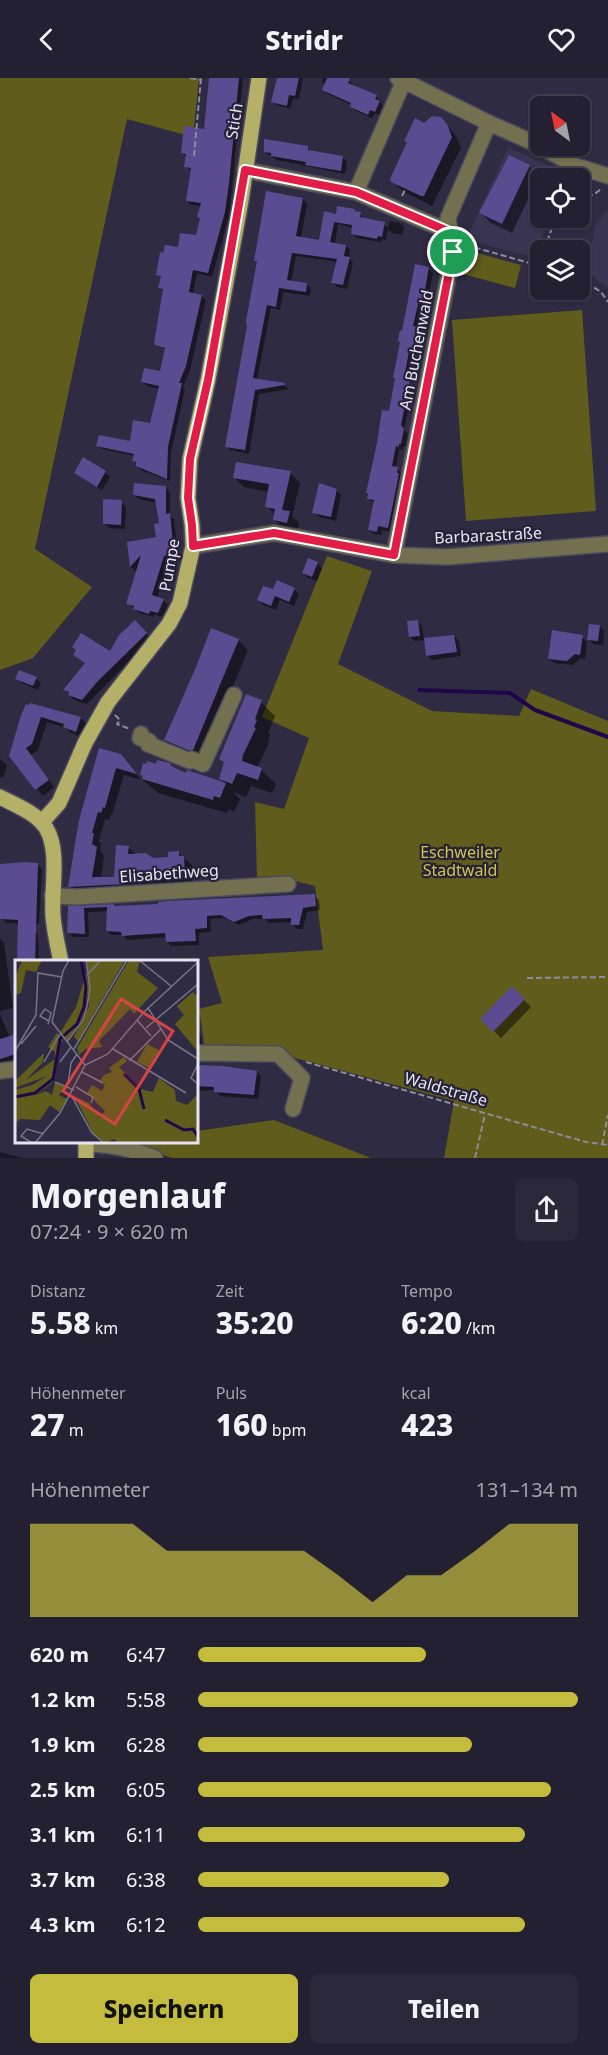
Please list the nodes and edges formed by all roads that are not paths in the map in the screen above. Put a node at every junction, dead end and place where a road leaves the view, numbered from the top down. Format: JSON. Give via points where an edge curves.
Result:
{"nodes":[{"id":1,"x":260,"y":78,"type":"edge"},
{"id":2,"x":402,"y":79,"type":"edge"},
{"id":3,"x":489,"y":123,"type":"junction"},
{"id":4,"x":245,"y":170,"type":"junction"},
{"id":5,"x":607,"y":181,"type":"edge"},
{"id":6,"x":356,"y":192,"type":"junction"},
{"id":7,"x":450,"y":232,"type":"junction"},
{"id":8,"x":608,"y":544,"type":"edge"},
{"id":9,"x":193,"y":546,"type":"junction"},
{"id":10,"x":394,"y":555,"type":"junction"},
{"id":11,"x":234,"y":695,"type":"dead end"},
{"id":12,"x":141,"y":734,"type":"road end"},
{"id":13,"x":0,"y":797,"type":"edge"},
{"id":14,"x":42,"y":822,"type":"junction"},
{"id":15,"x":288,"y":884,"type":"dead end"},
{"id":16,"x":52,"y":896,"type":"junction"},
{"id":17,"x":61,"y":960,"type":"edge"},
{"id":18,"x":198,"y":1053,"type":"edge"},
{"id":19,"x":15,"y":1069,"type":"edge"},
{"id":20,"x":0,"y":1071,"type":"edge"},
{"id":21,"x":293,"y":1109,"type":"dead end"},
{"id":22,"x":86,"y":1148,"type":"edge"},
{"id":23,"x":155,"y":1158,"type":"edge"}],
"edges":[{"from":1,"to":4,"type":"main road","name":"Stich"},
{"from":2,"to":3,"type":"street"},
{"from":2,"to":6,"type":"street"},
{"from":3,"to":5,"type":"street"},
{"from":3,"to":7,"type":"street","name":"Am Buchenwald","via":[[448,218]]},
{"from":4,"to":6,"type":"street"},
{"from":4,"to":9,"type":"main road","name":"Pumpe","via":[[190,459],[188,498]]},
{"from":6,"to":7,"type":"street"},
{"from":7,"to":10,"type":"street","name":"Am Buchenwald","via":[[453,252]]},
{"from":8,"to":10,"type":"street","name":"Barbarastraße","via":[[447,557]]},
{"from":9,"to":10,"type":"street","name":"Barbarastraße","via":[[274,533]]},
{"from":9,"to":14,"type":"main road","name":"Pumpe","via":[[180,603],[169,624],[108,702],[59,803]]},
{"from":11,"to":12,"type":"street","via":[[203,764],[148,744],[140,738]]},
{"from":13,"to":14,"type":"main road"},
{"from":14,"to":16,"type":"main road","via":[[52,844]]},
{"from":15,"to":16,"type":"street","name":"Elisabethweg"},
{"from":16,"to":17,"type":"main road"},
{"from":18,"to":21,"type":"street","via":[[278,1054],[302,1078]]},
{"from":19,"to":20,"type":"street"},
{"from":22,"to":23,"type":"street","via":[[124,1147]]}]}
